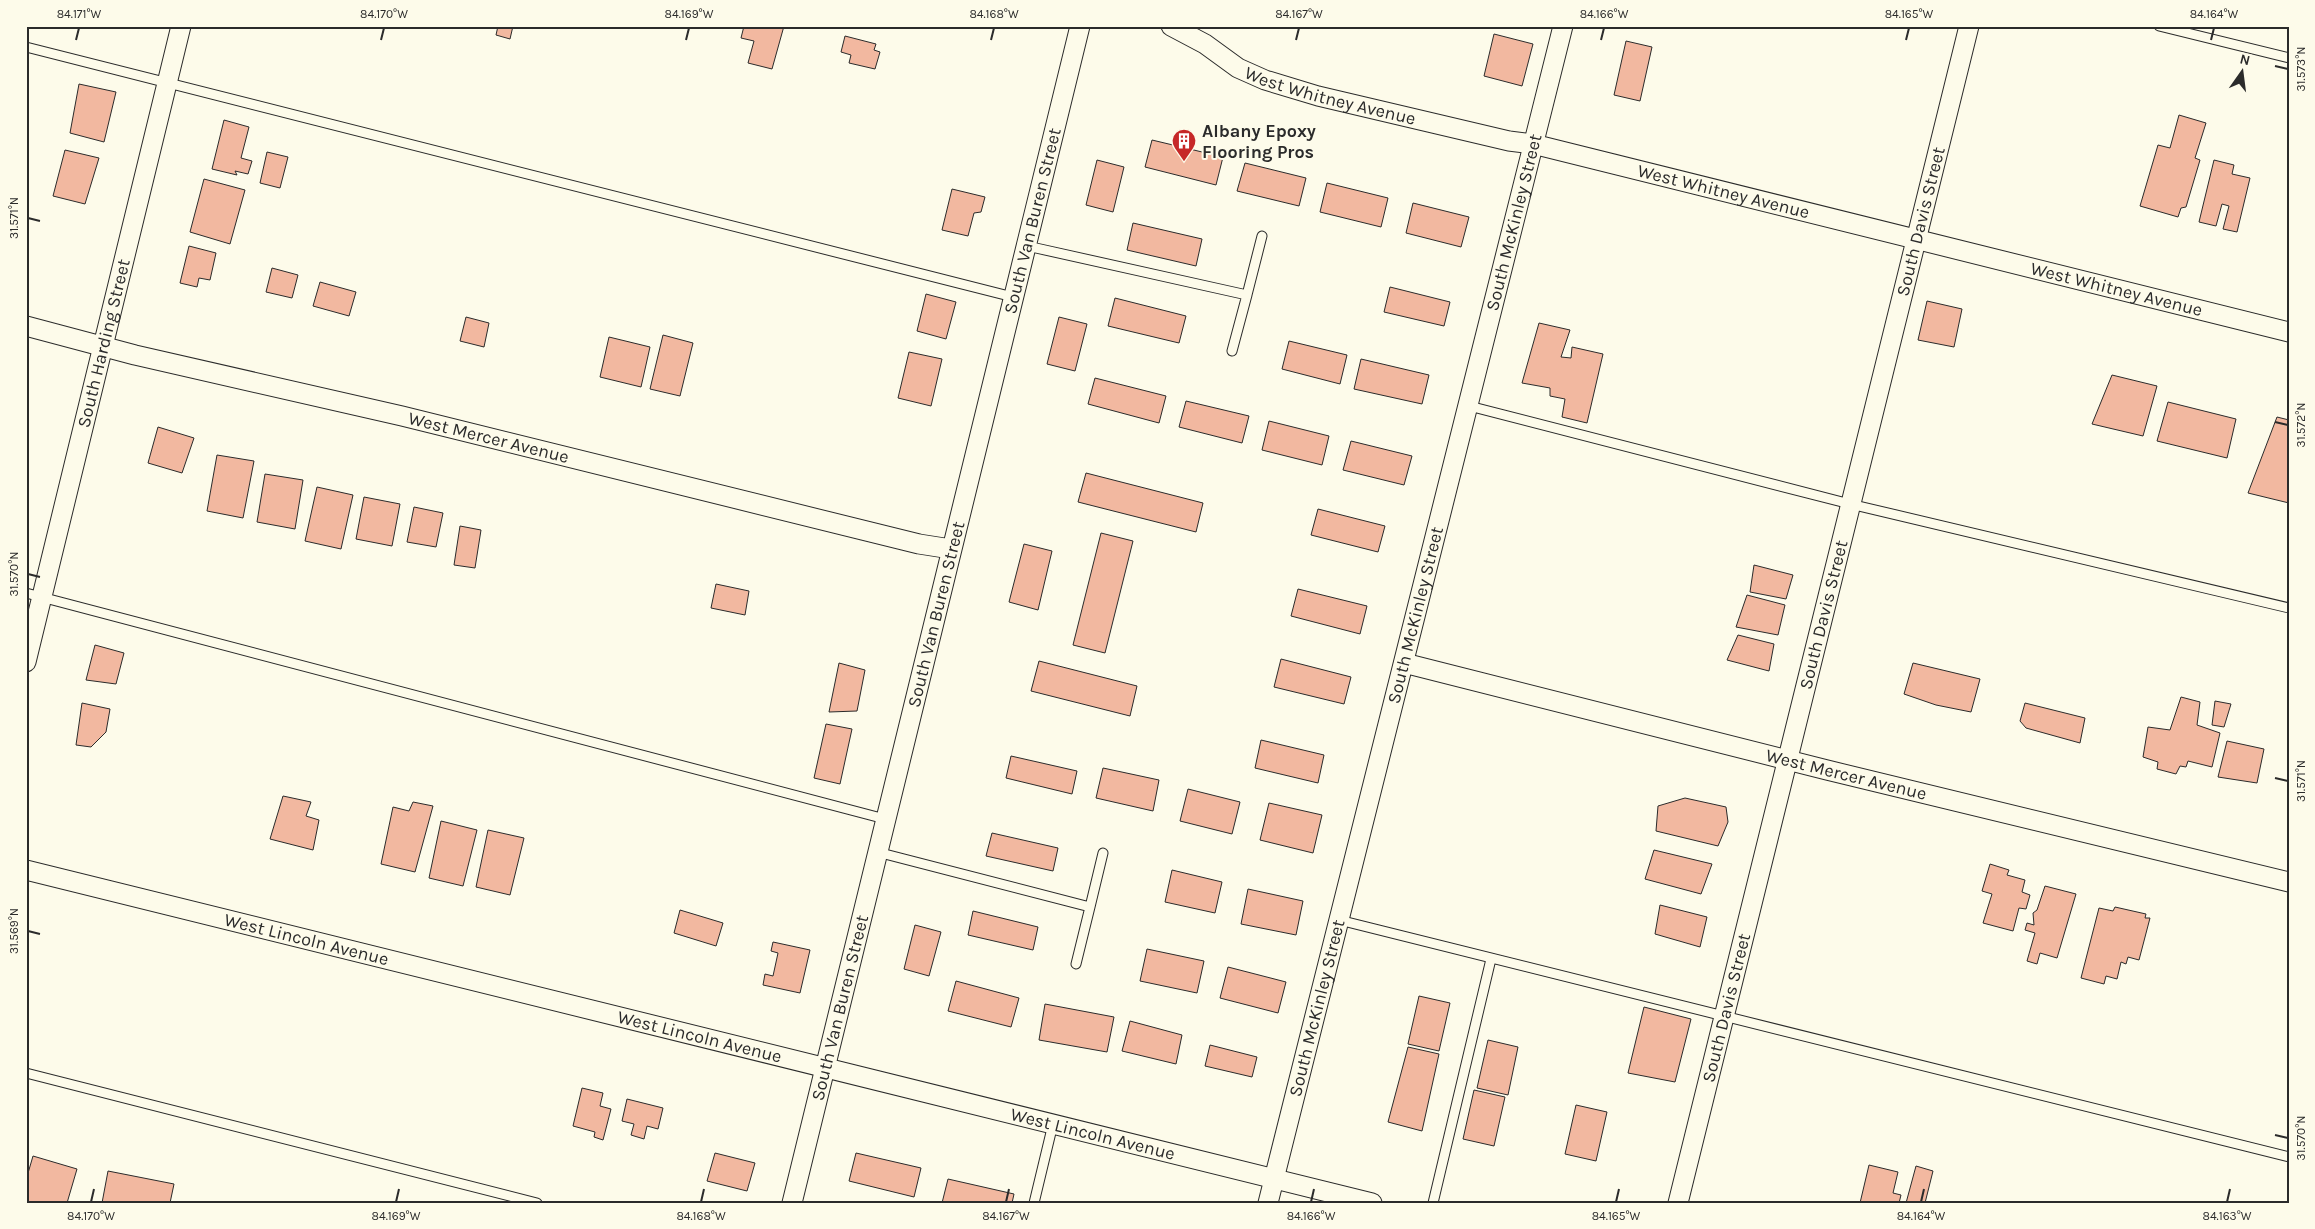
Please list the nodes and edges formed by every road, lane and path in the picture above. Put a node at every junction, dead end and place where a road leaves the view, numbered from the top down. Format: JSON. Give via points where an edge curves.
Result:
{"nodes":[{"id":1,"x":181,"y":26,"type":"edge"},
{"id":2,"x":1080,"y":26,"type":"edge"},
{"id":3,"x":1170,"y":26,"type":"edge"},
{"id":4,"x":1563,"y":26,"type":"edge"},
{"id":5,"x":1969,"y":26,"type":"edge"},
{"id":6,"x":2159,"y":26,"type":"edge"},
{"id":7,"x":26,"y":47,"type":"edge"},
{"id":8,"x":2289,"y":58,"type":"edge"},
{"id":9,"x":167,"y":81,"type":"junction"},
{"id":10,"x":1533,"y":144,"type":"junction"},
{"id":11,"x":1262,"y":236,"type":"dead end"},
{"id":12,"x":1916,"y":238,"type":"junction"},
{"id":13,"x":1027,"y":246,"type":"junction"},
{"id":14,"x":1247,"y":295,"type":"junction"},
{"id":15,"x":1013,"y":297,"type":"junction"},
{"id":16,"x":26,"y":326,"type":"edge"},
{"id":17,"x":2289,"y":332,"type":"edge"},
{"id":18,"x":101,"y":346,"type":"junction"},
{"id":19,"x":1232,"y":351,"type":"dead end"},
{"id":20,"x":1469,"y":406,"type":"junction"},
{"id":21,"x":1850,"y":504,"type":"junction"},
{"id":22,"x":951,"y":549,"type":"junction"},
{"id":23,"x":34,"y":595,"type":"edge"},
{"id":24,"x":2289,"y":608,"type":"edge"},
{"id":25,"x":26,"y":662,"type":"edge"},
{"id":26,"x":1404,"y":663,"type":"junction"},
{"id":27,"x":1787,"y":759,"type":"junction"},
{"id":28,"x":885,"y":820,"type":"junction"},
{"id":29,"x":877,"y":852,"type":"junction"},
{"id":30,"x":1104,"y":853,"type":"dead end"},
{"id":31,"x":26,"y":870,"type":"edge"},
{"id":32,"x":2289,"y":882,"type":"edge"},
{"id":33,"x":1090,"y":907,"type":"junction"},
{"id":34,"x":1339,"y":920,"type":"junction"},
{"id":35,"x":1491,"y":959,"type":"junction"},
{"id":36,"x":1076,"y":964,"type":"dead end"},
{"id":37,"x":1724,"y":1017,"type":"junction"},
{"id":38,"x":824,"y":1068,"type":"junction"},
{"id":39,"x":26,"y":1073,"type":"edge"},
{"id":40,"x":1053,"y":1124,"type":"junction"},
{"id":41,"x":2289,"y":1157,"type":"edge"},
{"id":42,"x":1274,"y":1179,"type":"junction"},
{"id":43,"x":537,"y":1203,"type":"edge"},
{"id":44,"x":792,"y":1203,"type":"edge"},
{"id":45,"x":1034,"y":1203,"type":"edge"},
{"id":46,"x":1268,"y":1203,"type":"edge"},
{"id":47,"x":1372,"y":1203,"type":"edge"},
{"id":48,"x":1433,"y":1203,"type":"edge"},
{"id":49,"x":1678,"y":1203,"type":"edge"}],
"edges":[{"from":1,"to":9,"type":"street","name":"South Harding Street"},
{"from":2,"to":13,"type":"street","name":"South Van Buren Street"},
{"from":3,"to":10,"type":"street","name":"West Whitney Avenue","via":[[1205,44],[1238,68],[1265,80],[1318,96]]},
{"from":4,"to":10,"type":"street","name":"South McKinley Street"},
{"from":5,"to":12,"type":"street","name":"South Davis Street"},
{"from":6,"to":8,"type":"lane"},
{"from":7,"to":9,"type":"lane"},
{"from":9,"to":15,"type":"lane"},
{"from":9,"to":18,"type":"street","name":"South Harding Street"},
{"from":10,"to":12,"type":"street","name":"West Whitney Avenue"},
{"from":10,"to":20,"type":"street","name":"South McKinley Street"},
{"from":11,"to":14,"type":"lane"},
{"from":12,"to":17,"type":"street","name":"West Whitney Avenue"},
{"from":12,"to":21,"type":"street","name":"South Davis Street"},
{"from":13,"to":14,"type":"lane"},
{"from":13,"to":15,"type":"street","name":"South Van Buren Street"},
{"from":14,"to":19,"type":"lane"},
{"from":15,"to":22,"type":"street","name":"South Van Buren Street"},
{"from":16,"to":18,"type":"street","name":"West Mercer Avenue"},
{"from":18,"to":22,"type":"street","name":"West Mercer Avenue","via":[[402,416],[919,544]]},
{"from":18,"to":23,"type":"street","name":"South Harding Street"},
{"from":20,"to":21,"type":"lane"},
{"from":20,"to":26,"type":"street","name":"South McKinley Street"},
{"from":21,"to":24,"type":"lane"},
{"from":21,"to":27,"type":"street","name":"South Davis Street"},
{"from":22,"to":28,"type":"street","name":"South Van Buren Street"},
{"from":23,"to":25,"type":"street","name":"South Harding Street"},
{"from":23,"to":28,"type":"lane"},
{"from":26,"to":27,"type":"street","name":"West Mercer Avenue"},
{"from":26,"to":34,"type":"street","name":"South McKinley Street"},
{"from":27,"to":32,"type":"street","name":"West Mercer Avenue"},
{"from":27,"to":37,"type":"street","name":"South Davis Street"},
{"from":28,"to":29,"type":"street","name":"South Van Buren Street"},
{"from":29,"to":33,"type":"lane"},
{"from":29,"to":38,"type":"street","name":"South Van Buren Street"},
{"from":30,"to":33,"type":"lane"},
{"from":31,"to":38,"type":"street","name":"West Lincoln Avenue"},
{"from":33,"to":36,"type":"lane"},
{"from":34,"to":35,"type":"lane"},
{"from":34,"to":42,"type":"street","name":"South McKinley Street"},
{"from":35,"to":37,"type":"lane"},
{"from":35,"to":48,"type":"lane"},
{"from":37,"to":41,"type":"lane"},
{"from":37,"to":49,"type":"street","name":"South Davis Street"},
{"from":38,"to":40,"type":"street","name":"West Lincoln Avenue"},
{"from":38,"to":44,"type":"street","name":"South Van Buren Street"},
{"from":39,"to":43,"type":"lane"},
{"from":40,"to":42,"type":"street","name":"West Lincoln Avenue"},
{"from":40,"to":45,"type":"lane"},
{"from":42,"to":46,"type":"street","name":"South McKinley Street"},
{"from":42,"to":47,"type":"street","name":"West Lincoln Avenue"}]}
